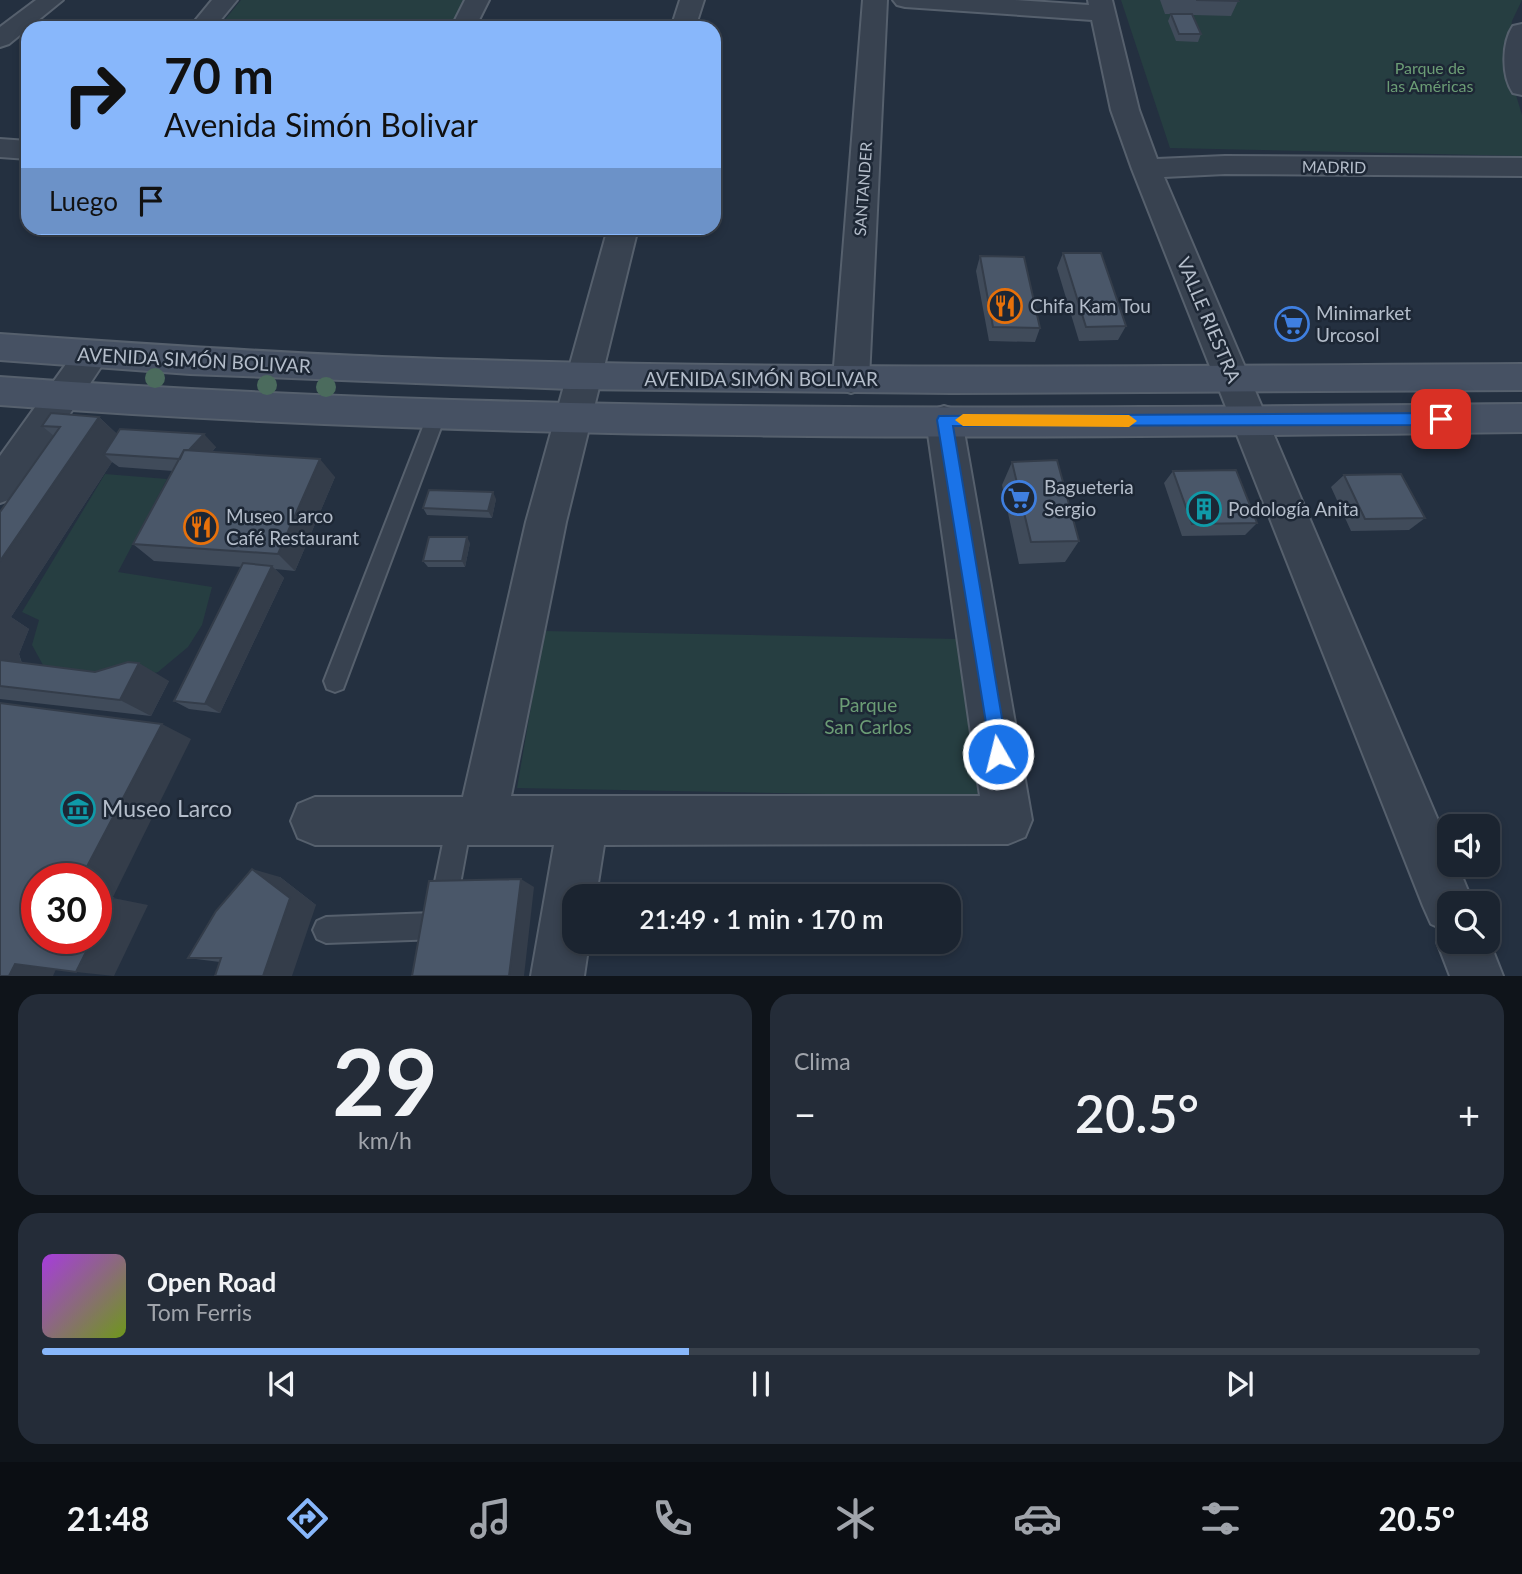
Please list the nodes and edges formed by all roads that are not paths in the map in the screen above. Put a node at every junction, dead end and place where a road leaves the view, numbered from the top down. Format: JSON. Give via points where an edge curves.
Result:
{"nodes":[{"id":1,"x":51,"y":0,"type":"edge"},
{"id":2,"x":225,"y":0,"type":"edge"},
{"id":3,"x":477,"y":0,"type":"edge"},
{"id":4,"x":692,"y":0,"type":"edge"},
{"id":5,"x":875,"y":0,"type":"edge"},
{"id":6,"x":905,"y":0,"type":"edge"},
{"id":7,"x":1102,"y":6,"type":"edge"},
{"id":8,"x":23,"y":21,"type":"edge"},
{"id":9,"x":207,"y":21,"type":"edge"},
{"id":10,"x":466,"y":21,"type":"edge"},
{"id":11,"x":685,"y":21,"type":"edge"},
{"id":12,"x":21,"y":22,"type":"edge"},
{"id":13,"x":1522,"y":31,"type":"edge"},
{"id":14,"x":0,"y":38,"type":"edge"},
{"id":15,"x":1522,"y":87,"type":"edge"},
{"id":16,"x":0,"y":148,"type":"edge"},
{"id":17,"x":21,"y":150,"type":"edge"},
{"id":18,"x":1522,"y":167,"type":"edge"},
{"id":19,"x":1146,"y":169,"type":"junction"},
{"id":20,"x":622,"y":235,"type":"edge"},
{"id":21,"x":0,"y":348,"type":"edge"},
{"id":22,"x":91,"y":355,"type":"junction"},
{"id":23,"x":1522,"y":377,"type":"edge"},
{"id":24,"x":1233,"y":378,"type":"junction"},
{"id":25,"x":580,"y":379,"type":"junction"},
{"id":26,"x":851,"y":379,"type":"junction"},
{"id":27,"x":0,"y":391,"type":"edge"},
{"id":28,"x":62,"y":396,"type":"junction"},
{"id":29,"x":437,"y":414,"type":"junction"},
{"id":30,"x":1522,"y":418,"type":"edge"},
{"id":31,"x":571,"y":419,"type":"junction"},
{"id":32,"x":944,"y":420,"type":"junction"},
{"id":33,"x":1251,"y":422,"type":"junction"},
{"id":34,"x":0,"y":487,"type":"edge"},
{"id":35,"x":335,"y":681,"type":"dead end"},
{"id":36,"x":471,"y":819,"type":"junction"},
{"id":37,"x":315,"y":821,"type":"dead end"},
{"id":38,"x":583,"y":821,"type":"junction"},
{"id":39,"x":1443,"y":891,"type":"edge"},
{"id":40,"x":326,"y":930,"type":"dead end"},
{"id":41,"x":1469,"y":954,"type":"edge"},
{"id":42,"x":557,"y":975,"type":"edge"},
{"id":43,"x":1477,"y":975,"type":"edge"}],
"edges":[{"from":1,"to":8,"type":"street"},
{"from":2,"to":9,"type":"street"},
{"from":3,"to":10,"type":"street"},
{"from":4,"to":11,"type":"street"},
{"from":5,"to":26,"type":"street","name":"SANTANDER"},
{"from":6,"to":7,"type":"street"},
{"from":7,"to":19,"type":"street","name":"VALLE RIESTRA","via":[[1125,110]]},
{"from":12,"to":14,"type":"street"},
{"from":13,"to":15,"type":"street","via":[[1518,64]]},
{"from":16,"to":17,"type":"street"},
{"from":18,"to":19,"type":"street","name":"MADRID","via":[[1225,165]]},
{"from":19,"to":24,"type":"street","name":"VALLE RIESTRA"},
{"from":20,"to":25,"type":"street"},
{"from":21,"to":22,"type":"main road","name":"AVENIDA SIMÓN BOLIVAR"},
{"from":22,"to":25,"type":"main road","name":"AVENIDA SIMÓN BOLIVAR"},
{"from":22,"to":28,"type":"street"},
{"from":23,"to":24,"type":"main road","name":"AVENIDA SIMÓN BOLIVAR"},
{"from":24,"to":26,"type":"main road","name":"AVENIDA SIMÓN BOLIVAR"},
{"from":24,"to":33,"type":"street","name":"VALLE RIESTRA"},
{"from":25,"to":26,"type":"main road","name":"AVENIDA SIMÓN BOLIVAR"},
{"from":25,"to":31,"type":"street"},
{"from":27,"to":28,"type":"main road","name":"AVENIDA SIMÓN BOLIVAR"},
{"from":28,"to":29,"type":"main road","name":"AVENIDA SIMÓN BOLIVAR"},
{"from":28,"to":34,"type":"street"},
{"from":29,"to":31,"type":"main road","name":"AVENIDA SIMÓN BOLIVAR"},
{"from":29,"to":35,"type":"lane"},
{"from":30,"to":33,"type":"main road","name":"AVENIDA SIMÓN BOLIVAR"},
{"from":31,"to":32,"type":"main road","name":"AVENIDA SIMÓN BOLIVAR"},
{"from":31,"to":36,"type":"street","via":[[506,697]]},
{"from":32,"to":33,"type":"main road","name":"AVENIDA SIMÓN BOLIVAR"},
{"from":32,"to":38,"type":"street","via":[[1008,820]]},
{"from":33,"to":39,"type":"street","name":"VALLE RIESTRA"},
{"from":36,"to":37,"type":"street"},
{"from":36,"to":38,"type":"street"},
{"from":36,"to":40,"type":"lane","via":[[436,938]]},
{"from":38,"to":42,"type":"street"},
{"from":41,"to":43,"type":"street"}]}
